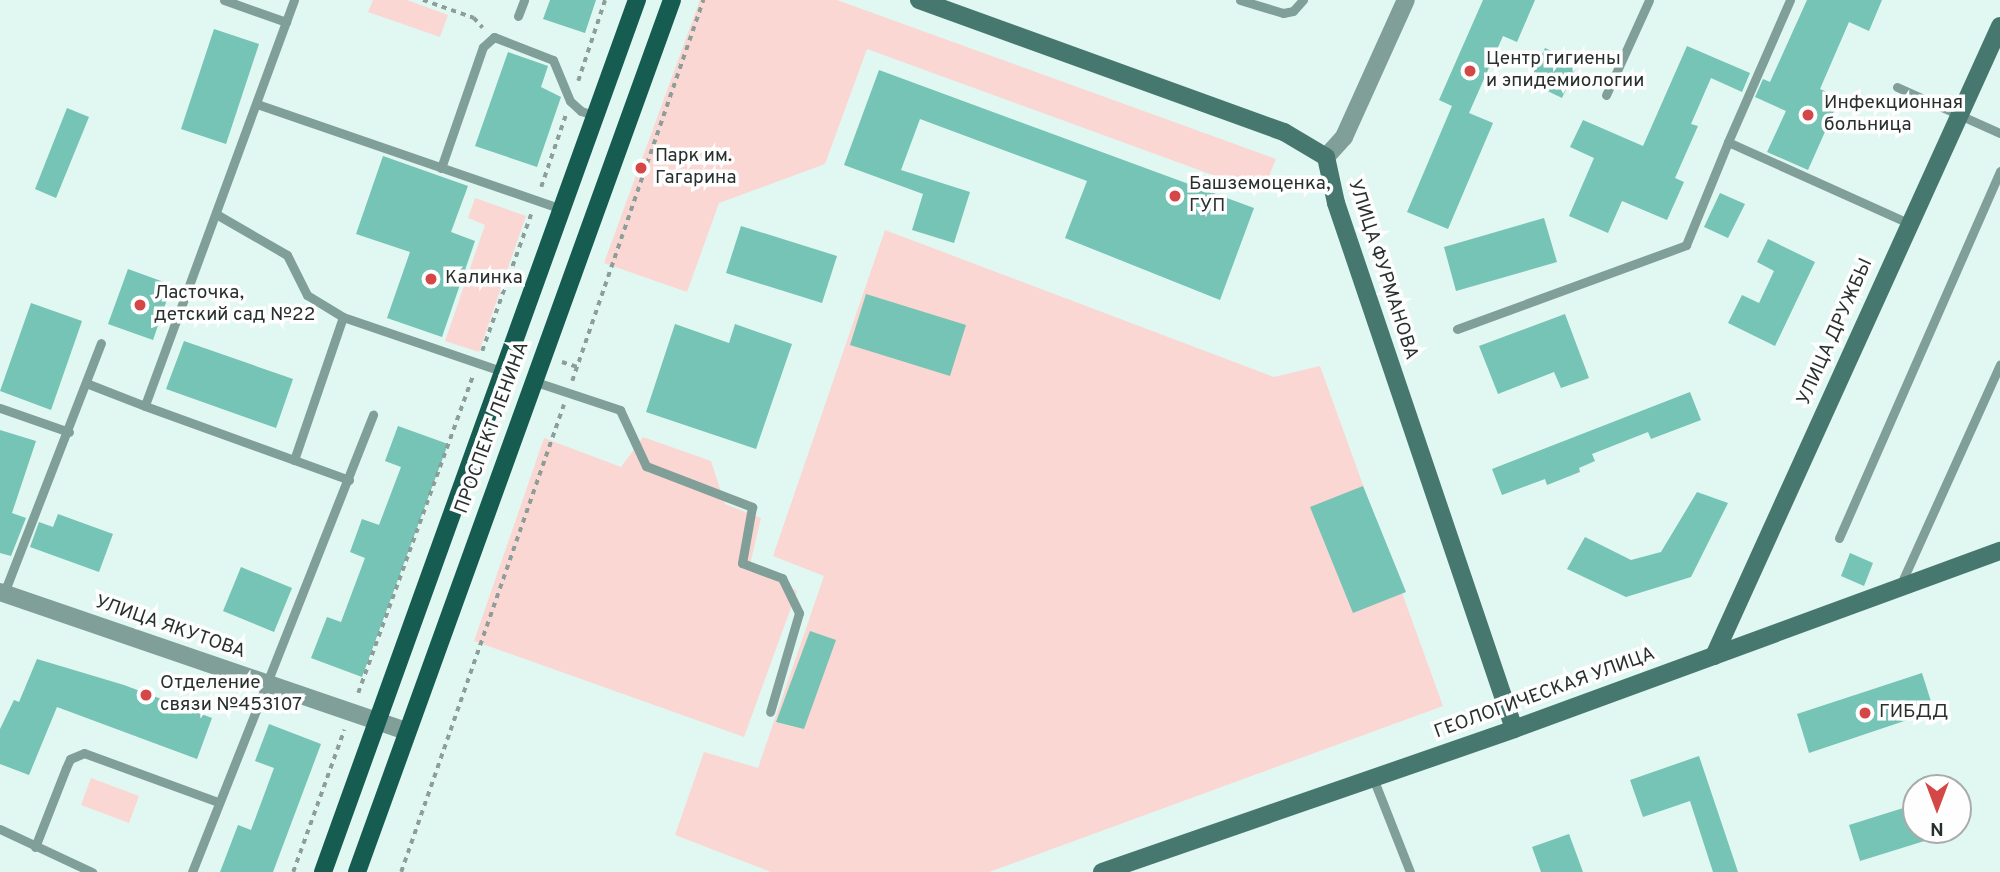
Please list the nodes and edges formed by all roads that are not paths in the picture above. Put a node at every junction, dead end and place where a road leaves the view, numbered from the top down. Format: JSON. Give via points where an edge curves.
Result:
{"nodes":[{"id":1,"x":224,"y":0,"type":"edge"},
{"id":2,"x":294,"y":0,"type":"edge"},
{"id":3,"x":524,"y":0,"type":"edge"},
{"id":4,"x":637,"y":0,"type":"edge"},
{"id":5,"x":672,"y":0,"type":"edge"},
{"id":6,"x":919,"y":0,"type":"edge"},
{"id":7,"x":1240,"y":0,"type":"edge"},
{"id":8,"x":1303,"y":0,"type":"edge"},
{"id":9,"x":1406,"y":0,"type":"edge"},
{"id":10,"x":1650,"y":0,"type":"edge"},
{"id":11,"x":1790,"y":0,"type":"edge"},
{"id":12,"x":518,"y":16,"type":"dead end"},
{"id":13,"x":286,"y":22,"type":"junction"},
{"id":14,"x":2000,"y":26,"type":"edge"},
{"id":15,"x":1897,"y":86,"type":"dead end"},
{"id":16,"x":1606,"y":95,"type":"dead end"},
{"id":17,"x":257,"y":104,"type":"junction"},
{"id":18,"x":1958,"y":115,"type":"junction"},
{"id":19,"x":596,"y":116,"type":"junction"},
{"id":20,"x":2000,"y":133,"type":"edge"},
{"id":21,"x":1728,"y":142,"type":"junction"},
{"id":22,"x":1326,"y":157,"type":"junction"},
{"id":23,"x":441,"y":167,"type":"junction"},
{"id":24,"x":2000,"y":171,"type":"edge"},
{"id":25,"x":562,"y":209,"type":"junction"},
{"id":26,"x":216,"y":214,"type":"junction"},
{"id":27,"x":1908,"y":223,"type":"junction"},
{"id":28,"x":343,"y":317,"type":"junction"},
{"id":29,"x":1457,"y":329,"type":"dead end"},
{"id":30,"x":101,"y":343,"type":"dead end"},
{"id":31,"x":2000,"y":365,"type":"edge"},
{"id":32,"x":502,"y":371,"type":"junction"},
{"id":33,"x":533,"y":381,"type":"junction"},
{"id":34,"x":86,"y":383,"type":"junction"},
{"id":35,"x":145,"y":406,"type":"junction"},
{"id":36,"x":0,"y":408,"type":"edge"},
{"id":37,"x":373,"y":414,"type":"dead end"},
{"id":38,"x":69,"y":432,"type":"junction"},
{"id":39,"x":293,"y":460,"type":"junction"},
{"id":40,"x":349,"y":480,"type":"junction"},
{"id":41,"x":1839,"y":538,"type":"dead end"},
{"id":42,"x":1999,"y":550,"type":"edge"},
{"id":43,"x":1898,"y":591,"type":"junction"},
{"id":44,"x":1,"y":597,"type":"edge"},
{"id":45,"x":1714,"y":656,"type":"junction"},
{"id":46,"x":264,"y":682,"type":"junction"},
{"id":47,"x":770,"y":712,"type":"dead end"},
{"id":48,"x":376,"y":721,"type":"junction"},
{"id":49,"x":1514,"y":729,"type":"junction"},
{"id":50,"x":407,"y":731,"type":"junction"},
{"id":51,"x":1373,"y":778,"type":"junction"},
{"id":52,"x":218,"y":802,"type":"junction"},
{"id":53,"x":0,"y":829,"type":"edge"},
{"id":54,"x":35,"y":846,"type":"junction"},
{"id":55,"x":92,"y":872,"type":"edge"},
{"id":56,"x":192,"y":872,"type":"edge"},
{"id":57,"x":323,"y":872,"type":"edge"},
{"id":58,"x":357,"y":872,"type":"edge"},
{"id":59,"x":1102,"y":872,"type":"edge"},
{"id":60,"x":1410,"y":872,"type":"edge"}],
"edges":[{"from":1,"to":13,"type":"lane"},
{"from":2,"to":13,"type":"lane"},
{"from":3,"to":12,"type":"lane"},
{"from":4,"to":19,"type":"main road","name":"ПРОСПЕКТ ЛЕНИНА"},
{"from":5,"to":33,"type":"main road","name":"ПРОСПЕКТ ЛЕНИНА"},
{"from":6,"to":22,"type":"main road","via":[[1284,132]]},
{"from":7,"to":8,"type":"lane","via":[[1283,13]]},
{"from":9,"to":22,"type":"street","via":[[1344,137]]},
{"from":10,"to":16,"type":"lane"},
{"from":11,"to":21,"type":"lane"},
{"from":13,"to":17,"type":"lane"},
{"from":14,"to":18,"type":"main road","name":"УЛИЦА ДРУЖБЫ"},
{"from":15,"to":18,"type":"lane"},
{"from":17,"to":23,"type":"lane"},
{"from":17,"to":26,"type":"lane"},
{"from":18,"to":20,"type":"lane"},
{"from":18,"to":27,"type":"main road","name":"УЛИЦА ДРУЖБЫ"},
{"from":19,"to":23,"type":"lane","via":[[570,101],[553,60],[499,38],[489,39]]},
{"from":19,"to":25,"type":"main road","name":"ПРОСПЕКТ ЛЕНИНА"},
{"from":21,"to":27,"type":"lane"},
{"from":21,"to":29,"type":"lane","via":[[1686,245]]},
{"from":22,"to":49,"type":"main road","name":"УЛИЦА ФУРМАНОВА","via":[[1336,203]]},
{"from":23,"to":25,"type":"lane"},
{"from":24,"to":41,"type":"lane"},
{"from":25,"to":32,"type":"main road","name":"ПРОСПЕКТ ЛЕНИНА"},
{"from":26,"to":28,"type":"lane","via":[[287,255],[307,295]]},
{"from":26,"to":35,"type":"lane"},
{"from":27,"to":45,"type":"main road","name":"УЛИЦА ДРУЖБЫ"},
{"from":28,"to":32,"type":"lane"},
{"from":28,"to":39,"type":"lane"},
{"from":30,"to":34,"type":"lane"},
{"from":31,"to":43,"type":"lane"},
{"from":32,"to":48,"type":"main road","name":"ПРОСПЕКТ ЛЕНИНА"},
{"from":33,"to":47,"type":"lane","via":[[620,410],[646,466],[752,507],[742,563],[782,578],[799,613]]},
{"from":33,"to":50,"type":"main road","name":"ПРОСПЕКТ ЛЕНИНА"},
{"from":34,"to":35,"type":"lane"},
{"from":34,"to":38,"type":"lane"},
{"from":35,"to":39,"type":"lane"},
{"from":36,"to":38,"type":"lane"},
{"from":37,"to":40,"type":"lane"},
{"from":38,"to":44,"type":"lane"},
{"from":39,"to":40,"type":"lane"},
{"from":40,"to":46,"type":"lane"},
{"from":42,"to":43,"type":"main road","name":"ГЕОЛОГИЧЕСКАЯ УЛИЦА"},
{"from":43,"to":45,"type":"main road","name":"ГЕОЛОГИЧЕСКАЯ УЛИЦА"},
{"from":44,"to":46,"type":"street","name":"УЛИЦА ЯКУТОВА"},
{"from":45,"to":49,"type":"main road","name":"ГЕОЛОГИЧЕСКАЯ УЛИЦА"},
{"from":46,"to":48,"type":"street","name":"УЛИЦА ЯКУТОВА"},
{"from":46,"to":52,"type":"lane"},
{"from":48,"to":50,"type":"street","name":"УЛИЦА ЯКУТОВА"},
{"from":48,"to":57,"type":"main road","name":"ПРОСПЕКТ ЛЕНИНА"},
{"from":49,"to":51,"type":"main road","name":"ГЕОЛОГИЧЕСКАЯ УЛИЦА"},
{"from":50,"to":58,"type":"main road","name":"ПРОСПЕКТ ЛЕНИНА"},
{"from":51,"to":59,"type":"main road","name":"ГЕОЛОГИЧЕСКАЯ УЛИЦА"},
{"from":51,"to":60,"type":"lane"},
{"from":52,"to":54,"type":"lane","via":[[84,753],[71,759],[66,768]]},
{"from":52,"to":56,"type":"lane"},
{"from":53,"to":54,"type":"lane"},
{"from":54,"to":55,"type":"lane"}]}
